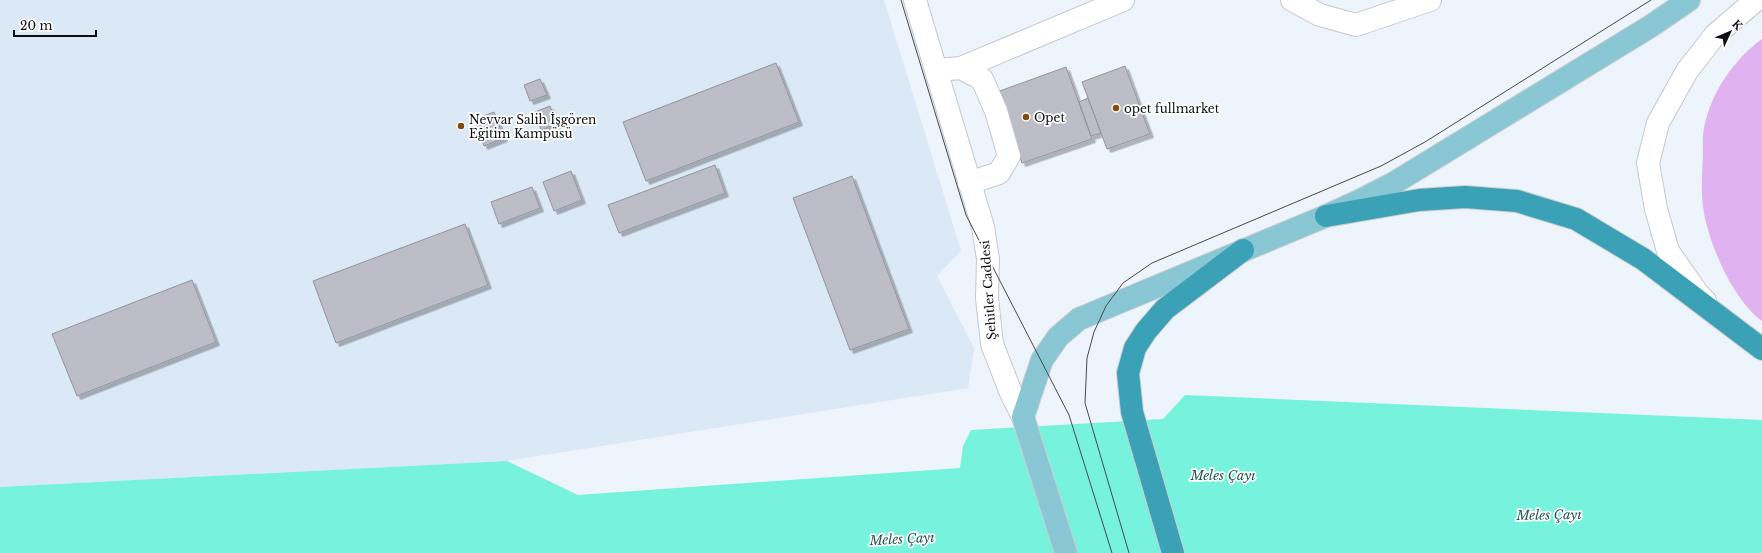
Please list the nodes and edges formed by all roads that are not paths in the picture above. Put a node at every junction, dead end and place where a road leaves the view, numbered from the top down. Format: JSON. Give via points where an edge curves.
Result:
{"nodes":[{"id":1,"x":915,"y":0,"type":"edge"},
{"id":2,"x":1123,"y":0,"type":"edge"},
{"id":3,"x":1292,"y":0,"type":"edge"},
{"id":4,"x":1430,"y":0,"type":"edge"},
{"id":5,"x":1689,"y":0,"type":"edge"},
{"id":6,"x":1756,"y":0,"type":"edge"},
{"id":7,"x":961,"y":68,"type":"junction"},
{"id":8,"x":936,"y":70,"type":"junction"},
{"id":9,"x":969,"y":183,"type":"junction"},
{"id":10,"x":1326,"y":216,"type":"junction"},
{"id":11,"x":1243,"y":250,"type":"junction"},
{"id":12,"x":1726,"y":321,"type":"junction"},
{"id":13,"x":1762,"y":349,"type":"edge"},
{"id":14,"x":1023,"y":417,"type":"junction"},
{"id":15,"x":1066,"y":553,"type":"edge"},
{"id":16,"x":1173,"y":553,"type":"edge"}],
"edges":[{"from":1,"to":8,"type":"street","name":"Şehitler Caddesi"},
{"from":2,"to":7,"type":"street"},
{"from":3,"to":4,"type":"street","via":[[1320,15],[1356,25]]},
{"from":5,"to":10,"type":"main road","via":[[1651,26],[1394,183]]},
{"from":6,"to":12,"type":"street","via":[[1715,35],[1687,71],[1658,123],[1648,163],[1656,209],[1668,251],[1698,294]]},
{"from":7,"to":8,"type":"street"},
{"from":7,"to":9,"type":"street","via":[[982,79],[996,111],[1009,156],[999,173]]},
{"from":8,"to":9,"type":"street","name":"Şehitler Caddesi"},
{"from":9,"to":14,"type":"street","name":"Şehitler Caddesi","via":[[983,227],[988,259],[987,298],[992,344]]},
{"from":10,"to":11,"type":"main road"},
{"from":10,"to":12,"type":"highway","via":[[1419,200],[1465,197],[1517,201],[1576,219],[1643,259]]},
{"from":11,"to":14,"type":"main road","via":[[1079,319],[1058,337],[1042,360]]},
{"from":11,"to":16,"type":"highway","via":[[1165,309],[1135,348],[1128,373],[1132,412]]},
{"from":12,"to":13,"type":"highway"},
{"from":14,"to":15,"type":"main road","name":"Şehitler Caddesi"}]}
